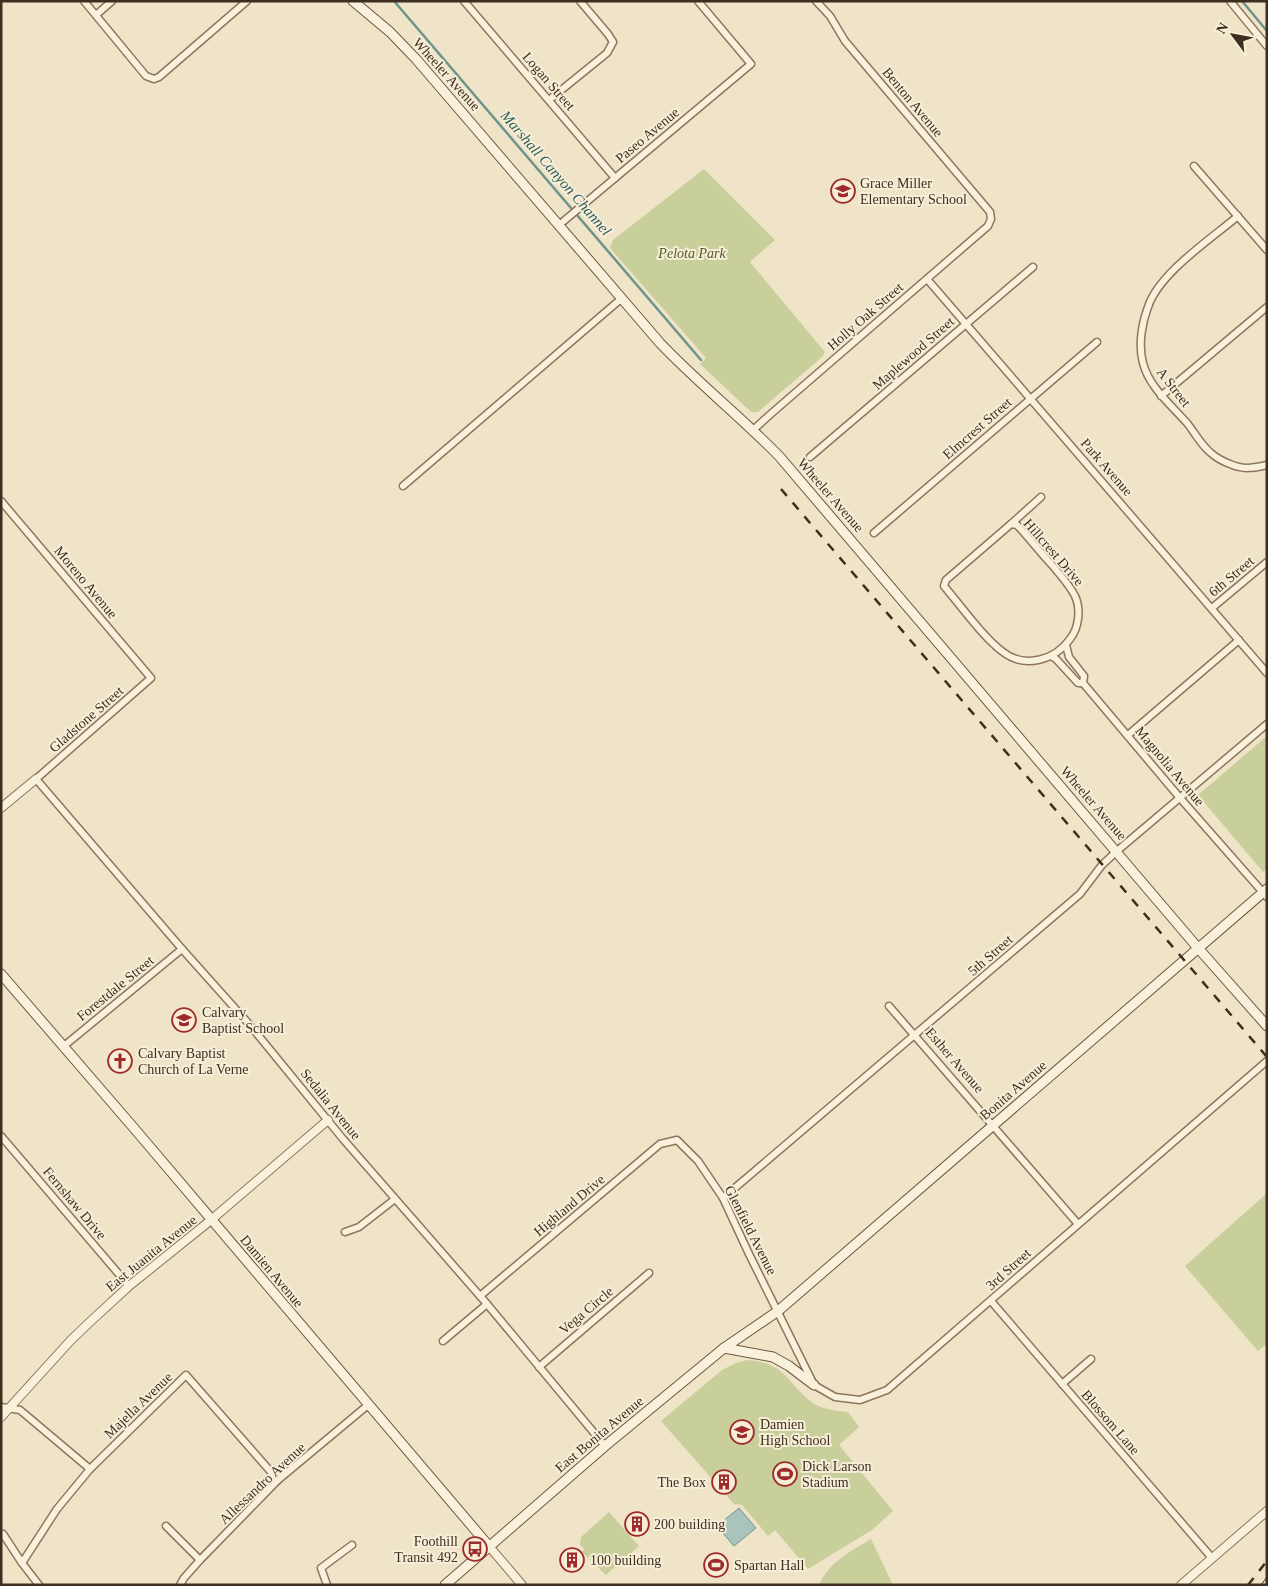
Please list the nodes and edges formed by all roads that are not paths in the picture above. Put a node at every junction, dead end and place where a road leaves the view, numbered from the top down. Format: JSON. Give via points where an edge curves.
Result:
{"nodes":[{"id":1,"x":84,"y":1,"type":"edge"},
{"id":2,"x":112,"y":1,"type":"edge"},
{"id":3,"x":247,"y":1,"type":"edge"},
{"id":4,"x":353,"y":1,"type":"edge"},
{"id":5,"x":464,"y":1,"type":"edge"},
{"id":6,"x":580,"y":1,"type":"edge"},
{"id":7,"x":698,"y":1,"type":"edge"},
{"id":8,"x":816,"y":1,"type":"edge"},
{"id":9,"x":1230,"y":1,"type":"edge"},
{"id":10,"x":96,"y":15,"type":"junction"},
{"id":11,"x":1267,"y":46,"type":"edge"},
{"id":12,"x":549,"y":100,"type":"junction"},
{"id":13,"x":1194,"y":166,"type":"dead end"},
{"id":14,"x":615,"y":178,"type":"junction"},
{"id":15,"x":1238,"y":216,"type":"junction"},
{"id":16,"x":992,"y":219,"type":"joint"},
{"id":17,"x":559,"y":225,"type":"junction"},
{"id":18,"x":1267,"y":250,"type":"edge"},
{"id":19,"x":1033,"y":267,"type":"dead end"},
{"id":20,"x":927,"y":279,"type":"junction"},
{"id":21,"x":622,"y":298,"type":"junction"},
{"id":22,"x":1267,"y":308,"type":"edge"},
{"id":23,"x":967,"y":323,"type":"junction"},
{"id":24,"x":1097,"y":342,"type":"dead end"},
{"id":25,"x":1161,"y":396,"type":"junction"},
{"id":26,"x":1032,"y":398,"type":"junction"},
{"id":27,"x":754,"y":430,"type":"junction"},
{"id":28,"x":810,"y":457,"type":"dead end"},
{"id":29,"x":1267,"y":465,"type":"edge"},
{"id":30,"x":403,"y":486,"type":"dead end"},
{"id":31,"x":1041,"y":497,"type":"dead end"},
{"id":32,"x":1,"y":501,"type":"edge"},
{"id":33,"x":1011,"y":524,"type":"junction"},
{"id":34,"x":874,"y":533,"type":"dead end"},
{"id":35,"x":1267,"y":562,"type":"edge"},
{"id":36,"x":1212,"y":608,"type":"junction"},
{"id":37,"x":1239,"y":640,"type":"junction"},
{"id":38,"x":1066,"y":645,"type":"junction"},
{"id":39,"x":1051,"y":656,"type":"junction"},
{"id":40,"x":1267,"y":673,"type":"edge"},
{"id":41,"x":151,"y":678,"type":"joint"},
{"id":42,"x":1083,"y":682,"type":"junction"},
{"id":43,"x":1267,"y":724,"type":"edge"},
{"id":44,"x":1128,"y":735,"type":"junction"},
{"id":45,"x":36,"y":778,"type":"junction"},
{"id":46,"x":1180,"y":798,"type":"junction"},
{"id":47,"x":1,"y":808,"type":"edge"},
{"id":48,"x":1117,"y":851,"type":"junction"},
{"id":49,"x":1265,"y":893,"type":"edge"},
{"id":50,"x":1198,"y":948,"type":"junction"},
{"id":51,"x":182,"y":949,"type":"junction"},
{"id":52,"x":1,"y":974,"type":"edge"},
{"id":53,"x":889,"y":1006,"type":"dead end"},
{"id":54,"x":1267,"y":1026,"type":"edge"},
{"id":55,"x":916,"y":1035,"type":"junction"},
{"id":56,"x":64,"y":1046,"type":"junction"},
{"id":57,"x":1267,"y":1061,"type":"edge"},
{"id":58,"x":328,"y":1120,"type":"junction"},
{"id":59,"x":994,"y":1125,"type":"junction"},
{"id":60,"x":1,"y":1136,"type":"edge"},
{"id":61,"x":677,"y":1140,"type":"joint"},
{"id":62,"x":723,"y":1198,"type":"junction"},
{"id":63,"x":395,"y":1199,"type":"junction"},
{"id":64,"x":211,"y":1220,"type":"junction"},
{"id":65,"x":1078,"y":1224,"type":"junction"},
{"id":66,"x":345,"y":1232,"type":"dead end"},
{"id":67,"x":649,"y":1273,"type":"dead end"},
{"id":68,"x":129,"y":1286,"type":"junction"},
{"id":69,"x":480,"y":1296,"type":"junction"},
{"id":70,"x":991,"y":1301,"type":"junction"},
{"id":71,"x":487,"y":1304,"type":"junction"},
{"id":72,"x":778,"y":1311,"type":"junction"},
{"id":73,"x":443,"y":1341,"type":"dead end"},
{"id":74,"x":724,"y":1348,"type":"junction"},
{"id":75,"x":1091,"y":1359,"type":"dead end"},
{"id":76,"x":539,"y":1367,"type":"junction"},
{"id":77,"x":1062,"y":1384,"type":"junction"},
{"id":78,"x":814,"y":1385,"type":"junction"},
{"id":79,"x":368,"y":1405,"type":"junction"},
{"id":80,"x":1,"y":1407,"type":"edge"},
{"id":81,"x":10,"y":1408,"type":"junction"},
{"id":82,"x":1,"y":1417,"type":"edge"},
{"id":83,"x":605,"y":1446,"type":"junction"},
{"id":84,"x":90,"y":1469,"type":"junction"},
{"id":85,"x":278,"y":1480,"type":"junction"},
{"id":86,"x":1267,"y":1511,"type":"edge"},
{"id":87,"x":166,"y":1526,"type":"dead end"},
{"id":88,"x":2,"y":1534,"type":"dead end"},
{"id":89,"x":352,"y":1545,"type":"dead end"},
{"id":90,"x":488,"y":1545,"type":"junction"},
{"id":91,"x":1212,"y":1558,"type":"junction"},
{"id":92,"x":200,"y":1560,"type":"junction"},
{"id":93,"x":22,"y":1563,"type":"junction"},
{"id":94,"x":39,"y":1585,"type":"edge"},
{"id":95,"x":180,"y":1585,"type":"edge"},
{"id":96,"x":327,"y":1585,"type":"edge"},
{"id":97,"x":445,"y":1585,"type":"edge"},
{"id":98,"x":522,"y":1585,"type":"edge"},
{"id":99,"x":1181,"y":1585,"type":"edge"}],
"edges":[{"from":1,"to":10,"type":"street"},
{"from":2,"to":10,"type":"street"},
{"from":3,"to":10,"type":"street","via":[[154,79],[146,76]]},
{"from":4,"to":17,"type":"main road","name":"Wheeler Avenue","via":[[416,59]]},
{"from":5,"to":12,"type":"street","name":"Logan Street"},
{"from":6,"to":12,"type":"street","via":[[613,42],[608,53]]},
{"from":7,"to":14,"type":"street","name":"Paseo Avenue","via":[[751,64]]},
{"from":8,"to":16,"type":"street","name":"Benton Avenue","via":[[830,16],[845,41],[990,212]]},
{"from":9,"to":11,"type":"street"},
{"from":12,"to":14,"type":"street","name":"Logan Street"},
{"from":13,"to":15,"type":"street"},
{"from":14,"to":17,"type":"street","name":"Paseo Avenue"},
{"from":15,"to":18,"type":"street"},
{"from":15,"to":25,"type":"street","name":"A Street","via":[[1174,270],[1158,286],[1148,305],[1143,326],[1142,362]]},
{"from":16,"to":20,"type":"street","name":"Holly Oak Street"},
{"from":17,"to":21,"type":"main road","name":"Wheeler Avenue"},
{"from":19,"to":23,"type":"street","name":"Maplewood Street"},
{"from":20,"to":23,"type":"street","name":"Park Avenue"},
{"from":20,"to":27,"type":"street","name":"Holly Oak Street"},
{"from":21,"to":27,"type":"main road","name":"Wheeler Avenue","via":[[685,369]]},
{"from":21,"to":30,"type":"street"},
{"from":22,"to":25,"type":"street"},
{"from":23,"to":26,"type":"street","name":"Park Avenue"},
{"from":23,"to":28,"type":"street","name":"Maplewood Street"},
{"from":24,"to":26,"type":"street","name":"Elmcrest Street"},
{"from":25,"to":29,"type":"street","name":"A Street","via":[[1211,453],[1231,465],[1250,469]]},
{"from":26,"to":34,"type":"street","name":"Elmcrest Street"},
{"from":26,"to":36,"type":"street","name":"Park Avenue"},
{"from":27,"to":48,"type":"main road","name":"Wheeler Avenue"},
{"from":31,"to":33,"type":"street","name":"Hillcrest Drive"},
{"from":32,"to":41,"type":"street","name":"Moreno Avenue"},
{"from":33,"to":38,"type":"street","name":"Hillcrest Drive","via":[[1017,525],[1076,598],[1079,612],[1073,635]]},
{"from":33,"to":39,"type":"street","name":"Hillcrest Drive","via":[[946,580],[944,586],[1004,654],[1020,660]]},
{"from":35,"to":36,"type":"street","name":"6th Street"},
{"from":36,"to":37,"type":"street","name":"Park Avenue"},
{"from":37,"to":40,"type":"street","name":"Park Avenue"},
{"from":37,"to":44,"type":"street"},
{"from":38,"to":39,"type":"street","name":"Hillcrest Drive"},
{"from":38,"to":42,"type":"street","name":"Magnolia Avenue","via":[[1069,657],[1084,676]]},
{"from":39,"to":42,"type":"street","via":[[1078,683]]},
{"from":41,"to":45,"type":"street","name":"Gladstone Street"},
{"from":42,"to":44,"type":"street","name":"Magnolia Avenue"},
{"from":43,"to":46,"type":"street","name":"5th Street"},
{"from":44,"to":46,"type":"street","name":"Magnolia Avenue"},
{"from":45,"to":47,"type":"street"},
{"from":45,"to":51,"type":"street","name":"Sedalia Avenue"},
{"from":46,"to":48,"type":"street","name":"5th Street"},
{"from":46,"to":49,"type":"street","name":"Magnolia Avenue"},
{"from":48,"to":50,"type":"main road","name":"Wheeler Avenue"},
{"from":48,"to":55,"type":"street","name":"5th Street","via":[[1080,894]]},
{"from":49,"to":50,"type":"main road","name":"Bonita Avenue"},
{"from":50,"to":54,"type":"main road","name":"Wheeler Avenue"},
{"from":50,"to":59,"type":"main road","name":"Bonita Avenue"},
{"from":51,"to":56,"type":"street","name":"Forestdale Street"},
{"from":51,"to":58,"type":"street","name":"Sedalia Avenue"},
{"from":52,"to":56,"type":"main road","name":"Damien Avenue"},
{"from":53,"to":55,"type":"street","name":"Esther Avenue"},
{"from":55,"to":59,"type":"street","name":"Esther Avenue"},
{"from":55,"to":62,"type":"street","name":"5th Street"},
{"from":56,"to":64,"type":"main road","name":"Damien Avenue"},
{"from":57,"to":65,"type":"street","name":"3rd Street"},
{"from":58,"to":63,"type":"street","name":"Sedalia Avenue"},
{"from":58,"to":64,"type":"street","name":"East Juanita Avenue"},
{"from":59,"to":65,"type":"street","name":"Esther Avenue"},
{"from":59,"to":72,"type":"main road","name":"Bonita Avenue"},
{"from":60,"to":68,"type":"street","name":"Fernshaw Drive"},
{"from":61,"to":62,"type":"street","name":"Glenfield Avenue","via":[[698,1161]]},
{"from":61,"to":69,"type":"street","name":"Highland Drive","via":[[660,1144]]},
{"from":62,"to":72,"type":"street","name":"Glenfield Avenue"},
{"from":63,"to":66,"type":"street","via":[[359,1227]]},
{"from":63,"to":69,"type":"street","name":"Sedalia Avenue"},
{"from":64,"to":68,"type":"street","name":"East Juanita Avenue"},
{"from":64,"to":79,"type":"main road","name":"Damien Avenue"},
{"from":65,"to":70,"type":"street","name":"3rd Street"},
{"from":67,"to":76,"type":"street","name":"Vega Circle"},
{"from":68,"to":81,"type":"street","name":"East Juanita Avenue","via":[[71,1340]]},
{"from":69,"to":71,"type":"street","name":"Sedalia Avenue"},
{"from":70,"to":77,"type":"street","name":"Blossom Lane"},
{"from":70,"to":78,"type":"street","name":"3rd Street","via":[[887,1390],[860,1400],[835,1397]]},
{"from":71,"to":73,"type":"street"},
{"from":71,"to":76,"type":"street","name":"Sedalia Avenue"},
{"from":72,"to":74,"type":"main road","name":"East Bonita Avenue"},
{"from":72,"to":78,"type":"street"},
{"from":74,"to":78,"type":"main road","via":[[773,1357]]},
{"from":74,"to":83,"type":"main road","name":"East Bonita Avenue"},
{"from":75,"to":77,"type":"street"},
{"from":76,"to":83,"type":"street","name":"Sedalia Avenue"},
{"from":77,"to":91,"type":"street","name":"Blossom Lane"},
{"from":79,"to":85,"type":"street","name":"Allessandro Avenue"},
{"from":79,"to":90,"type":"main road","name":"Damien Avenue"},
{"from":80,"to":81,"type":"street"},
{"from":81,"to":82,"type":"street","name":"East Juanita Avenue"},
{"from":81,"to":84,"type":"street","via":[[20,1410]]},
{"from":83,"to":90,"type":"main road","name":"East Bonita Avenue"},
{"from":84,"to":85,"type":"street","name":"Majella Avenue","via":[[186,1375]]},
{"from":84,"to":93,"type":"street","name":"Majella Avenue","via":[[57,1509]]},
{"from":85,"to":92,"type":"street","name":"Allessandro Avenue"},
{"from":86,"to":91,"type":"street"},
{"from":87,"to":92,"type":"street"},
{"from":88,"to":93,"type":"street"},
{"from":89,"to":96,"type":"street","via":[[321,1568]]},
{"from":90,"to":97,"type":"main road","name":"East Bonita Avenue"},
{"from":90,"to":98,"type":"street","name":"Damien Avenue"},
{"from":91,"to":99,"type":"street"},
{"from":92,"to":95,"type":"street","name":"Allessandro Avenue"},
{"from":93,"to":94,"type":"street"}]}
